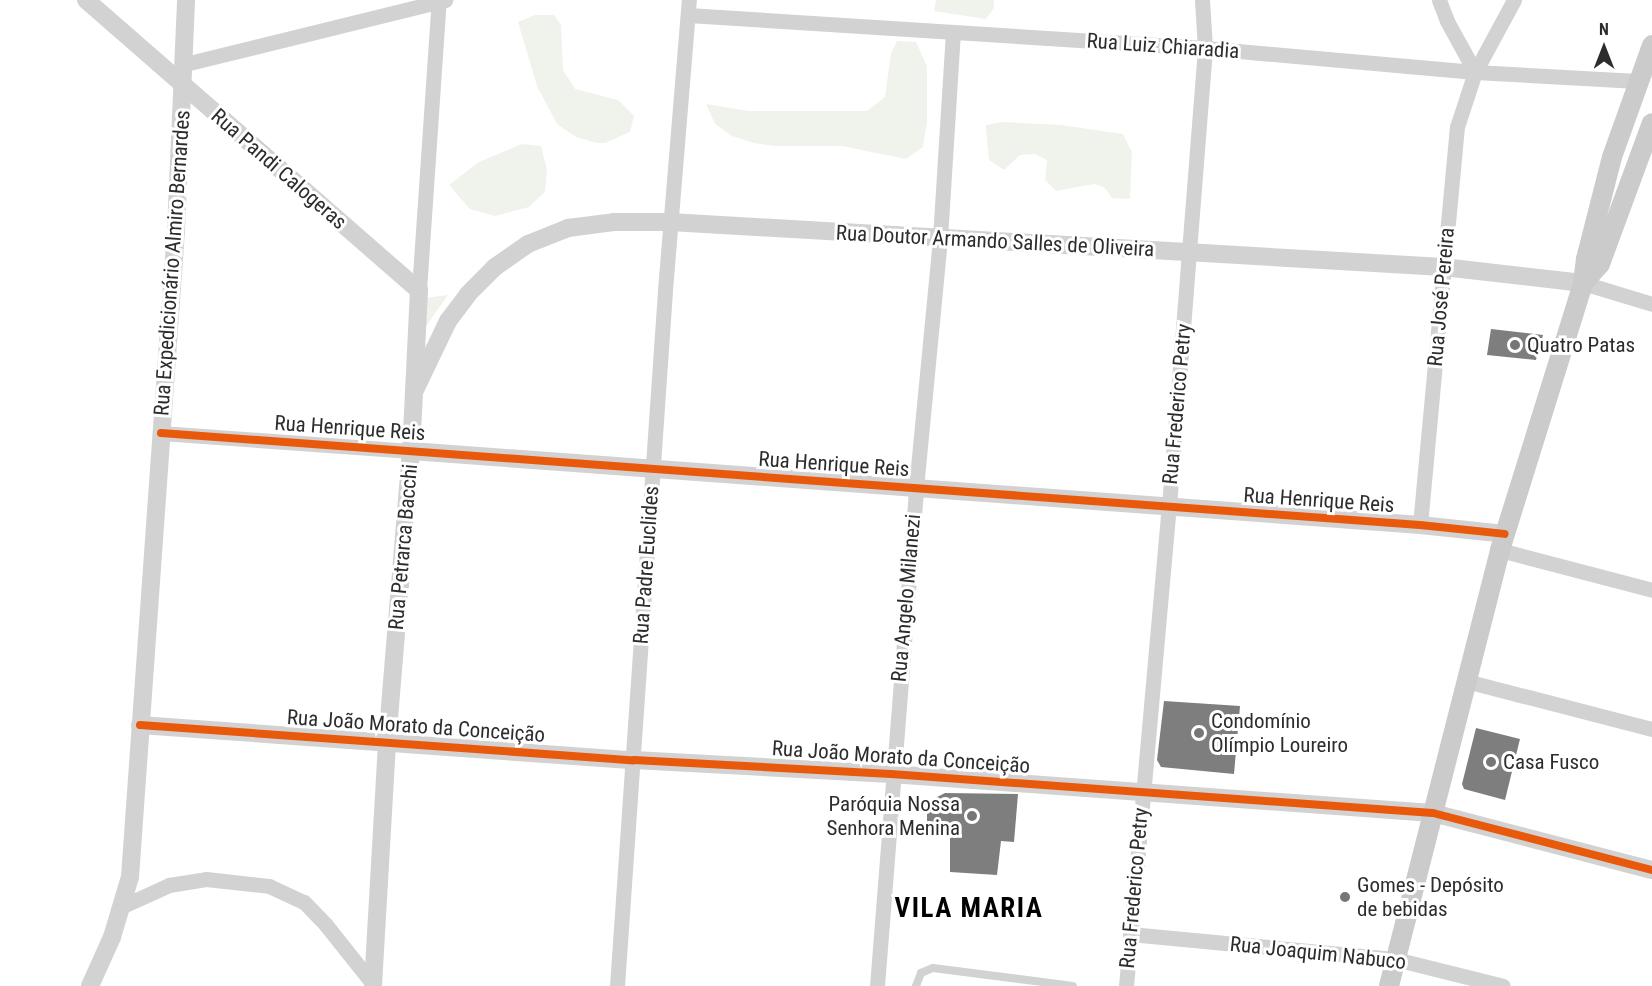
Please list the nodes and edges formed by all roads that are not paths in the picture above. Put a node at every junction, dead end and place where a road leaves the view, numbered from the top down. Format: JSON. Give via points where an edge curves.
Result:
{"nodes":[{"id":1,"x":86,"y":0,"type":"edge"},
{"id":2,"x":186,"y":0,"type":"edge"},
{"id":3,"x":1202,"y":0,"type":"edge"},
{"id":4,"x":1439,"y":0,"type":"edge"},
{"id":5,"x":1514,"y":0,"type":"edge"},
{"id":6,"x":441,"y":1,"type":"edge"},
{"id":7,"x":689,"y":7,"type":"edge"},
{"id":8,"x":953,"y":32,"type":"junction"},
{"id":9,"x":1652,"y":45,"type":"edge"},
{"id":10,"x":1205,"y":48,"type":"junction"},
{"id":11,"x":184,"y":64,"type":"junction"},
{"id":12,"x":1475,"y":72,"type":"junction"},
{"id":13,"x":1638,"y":81,"type":"junction"},
{"id":14,"x":183,"y":86,"type":"junction"},
{"id":15,"x":1652,"y":123,"type":"edge"},
{"id":16,"x":1645,"y":164,"type":"edge"},
{"id":17,"x":670,"y":222,"type":"junction"},
{"id":18,"x":940,"y":238,"type":"junction"},
{"id":19,"x":1189,"y":253,"type":"junction"},
{"id":20,"x":1443,"y":267,"type":"junction"},
{"id":21,"x":1583,"y":283,"type":"junction"},
{"id":22,"x":419,"y":290,"type":"junction"},
{"id":23,"x":1652,"y":304,"type":"edge"},
{"id":24,"x":414,"y":392,"type":"junction"},
{"id":25,"x":161,"y":433,"type":"junction"},
{"id":26,"x":411,"y":451,"type":"junction"},
{"id":27,"x":652,"y":469,"type":"junction"},
{"id":28,"x":915,"y":488,"type":"junction"},
{"id":29,"x":1169,"y":506,"type":"junction"},
{"id":30,"x":1420,"y":525,"type":"junction"},
{"id":31,"x":1502,"y":542,"type":"junction"},
{"id":32,"x":1652,"y":590,"type":"edge"},
{"id":33,"x":1466,"y":681,"type":"junction"},
{"id":34,"x":140,"y":725,"type":"junction"},
{"id":35,"x":1652,"y":729,"type":"edge"},
{"id":36,"x":387,"y":743,"type":"junction"},
{"id":37,"x":634,"y":760,"type":"junction"},
{"id":38,"x":891,"y":774,"type":"junction"},
{"id":39,"x":1142,"y":791,"type":"junction"},
{"id":40,"x":1434,"y":813,"type":"junction"},
{"id":41,"x":1652,"y":870,"type":"edge"},
{"id":42,"x":123,"y":906,"type":"junction"},
{"id":43,"x":1130,"y":934,"type":"junction"},
{"id":44,"x":1395,"y":959,"type":"junction"},
{"id":45,"x":373,"y":985,"type":"edge"},
{"id":46,"x":90,"y":986,"type":"edge"},
{"id":47,"x":617,"y":986,"type":"edge"},
{"id":48,"x":876,"y":986,"type":"edge"},
{"id":49,"x":916,"y":986,"type":"edge"},
{"id":50,"x":1073,"y":986,"type":"edge"},
{"id":51,"x":1126,"y":986,"type":"edge"},
{"id":52,"x":1389,"y":986,"type":"edge"},
{"id":53,"x":1503,"y":986,"type":"edge"}],
"edges":[{"from":1,"to":14,"type":"street","name":"Rua Pandi Calogeras"},
{"from":2,"to":11,"type":"street","name":"Rua Expedicionário Almiro Bernardes"},
{"from":3,"to":10,"type":"street","name":"Rua Frederico Petry"},
{"from":4,"to":12,"type":"street"},
{"from":5,"to":12,"type":"street","name":"Rua José Pereira"},
{"from":6,"to":11,"type":"street"},
{"from":6,"to":22,"type":"street","name":"Rua Petrarca Bacchi"},
{"from":7,"to":8,"type":"street","name":"Rua Luiz Chiaradia"},
{"from":7,"to":17,"type":"street","name":"Rua Padre Euclides"},
{"from":8,"to":10,"type":"street","name":"Rua Luiz Chiaradia"},
{"from":8,"to":18,"type":"street","name":"Rua Angelo Milanezi"},
{"from":9,"to":13,"type":"main road"},
{"from":10,"to":12,"type":"street","name":"Rua Luiz Chiaradia"},
{"from":10,"to":19,"type":"street","name":"Rua Frederico Petry"},
{"from":11,"to":14,"type":"street","name":"Rua Expedicionário Almiro Bernardes"},
{"from":12,"to":13,"type":"street","name":"Rua Luiz Chiaradia"},
{"from":12,"to":20,"type":"street","name":"Rua José Pereira","via":[[1457,127]]},
{"from":13,"to":21,"type":"main road","via":[[1612,157]]},
{"from":14,"to":22,"type":"street","name":"Rua Pandi Calogeras"},
{"from":14,"to":25,"type":"street","name":"Rua Expedicionário Almiro Bernardes"},
{"from":15,"to":16,"type":"main road"},
{"from":16,"to":21,"type":"main road","via":[[1600,264]]},
{"from":17,"to":18,"type":"street","name":"Rua Doutor Armando Salles de Oliveira"},
{"from":17,"to":24,"type":"street","name":"Rua Doutor Armando Salles de Oliveira","via":[[614,222],[568,228],[528,244],[495,267],[468,294],[448,321]]},
{"from":17,"to":27,"type":"street","name":"Rua Padre Euclides"},
{"from":18,"to":19,"type":"street","name":"Rua Doutor Armando Salles de Oliveira"},
{"from":18,"to":28,"type":"street","name":"Rua Angelo Milanezi"},
{"from":19,"to":20,"type":"street","name":"Rua Doutor Armando Salles de Oliveira"},
{"from":19,"to":29,"type":"street","name":"Rua Frederico Petry"},
{"from":20,"to":21,"type":"street","name":"Rua Doutor Armando Salles de Oliveira"},
{"from":20,"to":30,"type":"street","name":"Rua José Pereira"},
{"from":21,"to":23,"type":"street","name":"Rua Doutor Armando Salles de Oliveira"},
{"from":21,"to":31,"type":"main road"},
{"from":22,"to":24,"type":"street","name":"Rua Petrarca Bacchi"},
{"from":24,"to":26,"type":"street","name":"Rua Petrarca Bacchi"},
{"from":25,"to":26,"type":"street","name":"Rua Henrique Reis"},
{"from":25,"to":34,"type":"street","name":"Rua Expedicionário Almiro Bernardes"},
{"from":26,"to":27,"type":"street","name":"Rua Henrique Reis"},
{"from":26,"to":36,"type":"street","name":"Rua Petrarca Bacchi"},
{"from":27,"to":28,"type":"street","name":"Rua Henrique Reis"},
{"from":27,"to":37,"type":"street","name":"Rua Padre Euclides"},
{"from":28,"to":29,"type":"street","name":"Rua Henrique Reis"},
{"from":28,"to":38,"type":"street","name":"Rua Angelo Milanezi"},
{"from":29,"to":30,"type":"street","name":"Rua Henrique Reis"},
{"from":29,"to":39,"type":"street","name":"Rua Frederico Petry"},
{"from":30,"to":31,"type":"street","name":"Rua Henrique Reis"},
{"from":31,"to":32,"type":"street","name":"Rua Henrique Reis"},
{"from":31,"to":33,"type":"main road"},
{"from":33,"to":35,"type":"street"},
{"from":33,"to":40,"type":"main road"},
{"from":34,"to":36,"type":"street","name":"Rua João Morato da Conceição"},
{"from":34,"to":42,"type":"street","name":"Rua Expedicionário Almiro Bernardes","via":[[130,877]]},
{"from":36,"to":37,"type":"street","name":"Rua João Morato da Conceição"},
{"from":36,"to":45,"type":"street","name":"Rua Petrarca Bacchi"},
{"from":37,"to":38,"type":"street","name":"Rua João Morato da Conceição"},
{"from":37,"to":47,"type":"street","name":"Rua Padre Euclides"},
{"from":38,"to":39,"type":"street","name":"Rua João Morato da Conceição"},
{"from":38,"to":48,"type":"street","name":"Rua Angelo Milanezi"},
{"from":39,"to":40,"type":"street","name":"Rua João Morato da Conceição"},
{"from":39,"to":43,"type":"street","name":"Rua Frederico Petry"},
{"from":40,"to":41,"type":"street","name":"Rua João Morato da Conceição"},
{"from":40,"to":44,"type":"main road"},
{"from":42,"to":45,"type":"street","via":[[169,885],[206,879],[269,886],[304,902]]},
{"from":42,"to":46,"type":"street","name":"Rua Expedicionário Almiro Bernardes"},
{"from":43,"to":44,"type":"street","name":"Rua Joaquim Nabuco"},
{"from":43,"to":51,"type":"street","name":"Rua Frederico Petry"},
{"from":44,"to":52,"type":"main road"},
{"from":44,"to":53,"type":"street","name":"Rua Joaquim Nabuco"},
{"from":49,"to":50,"type":"lane","via":[[921,974],[933,968]]}]}
